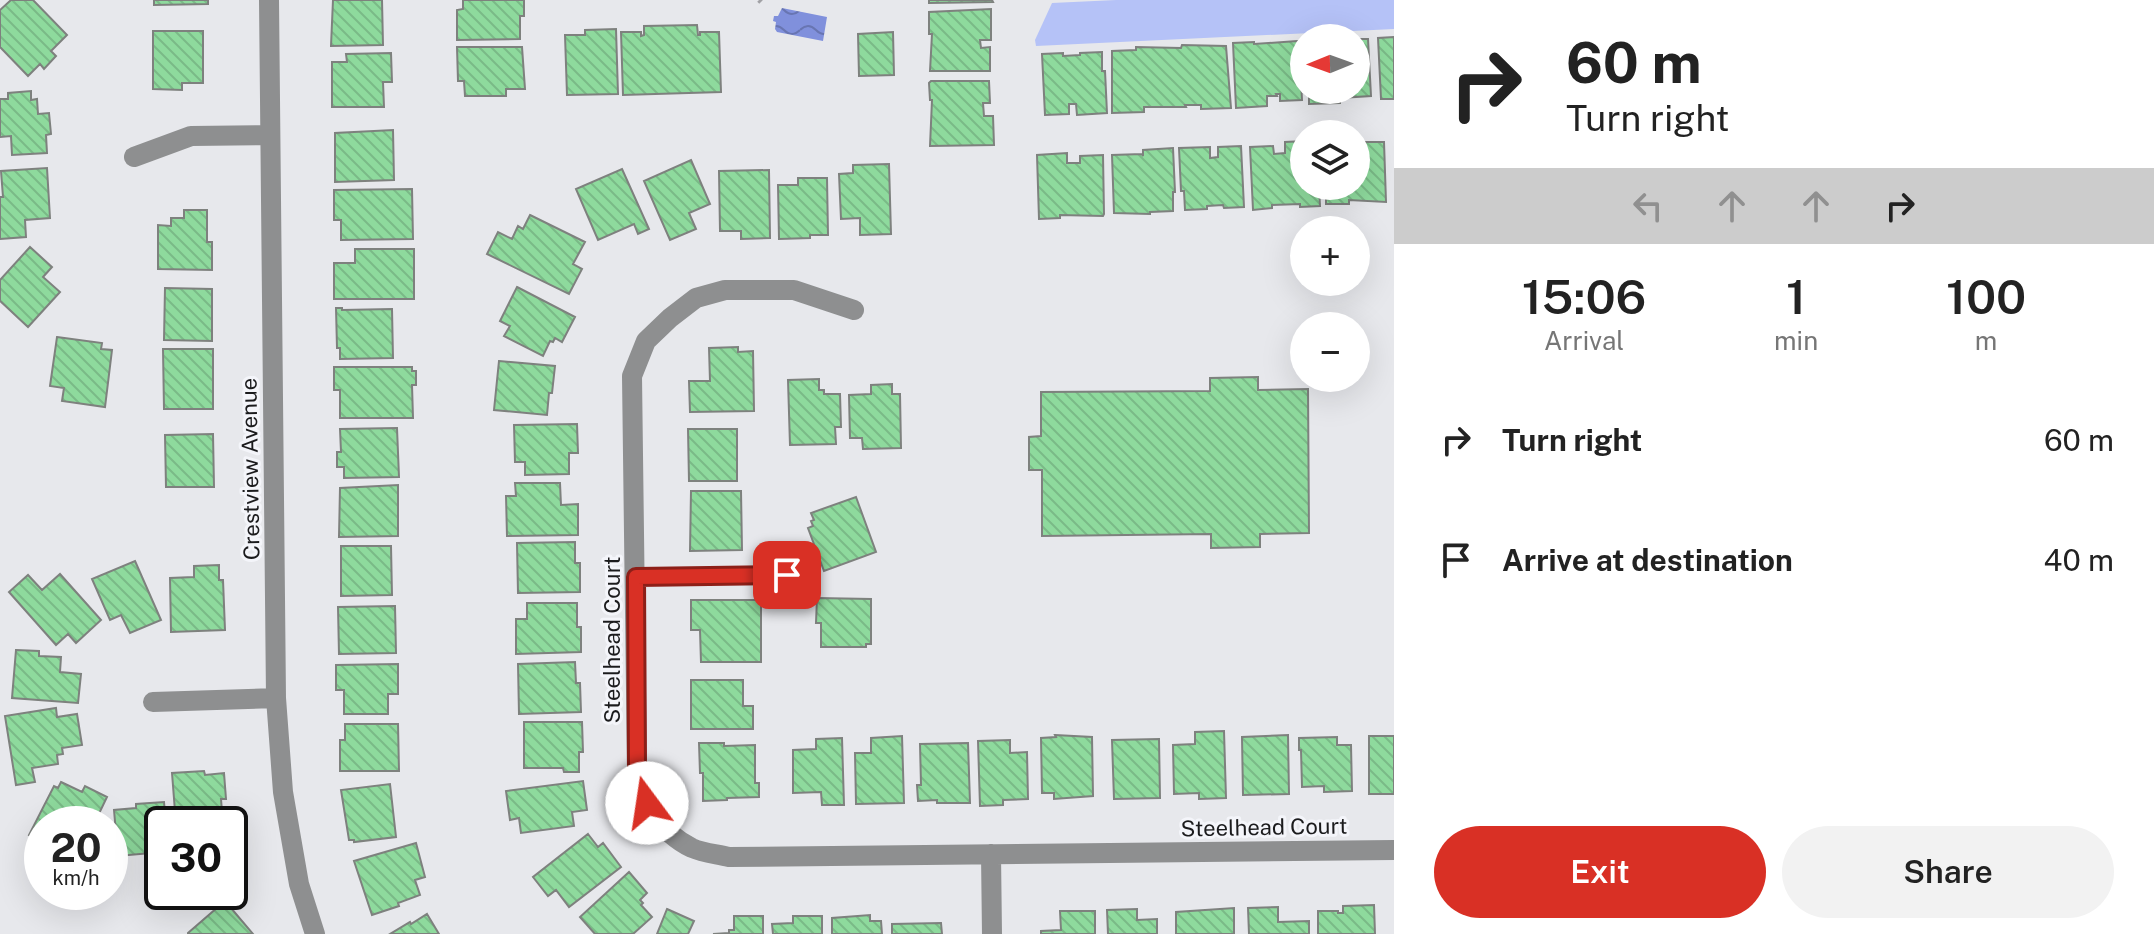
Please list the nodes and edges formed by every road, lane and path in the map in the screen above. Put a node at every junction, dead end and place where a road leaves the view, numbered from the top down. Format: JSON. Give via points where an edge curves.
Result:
{"nodes":[{"id":1,"x":269,"y":0,"type":"edge"},
{"id":2,"x":270,"y":135,"type":"junction"},
{"id":3,"x":134,"y":157,"type":"dead end"},
{"id":4,"x":854,"y":310,"type":"dead end"},
{"id":5,"x":787,"y":575,"type":"dead end"},
{"id":6,"x":636,"y":577,"type":"junction"},
{"id":7,"x":276,"y":698,"type":"junction"},
{"id":8,"x":153,"y":702,"type":"dead end"},
{"id":9,"x":1394,"y":850,"type":"edge"},
{"id":10,"x":991,"y":854,"type":"junction"},
{"id":11,"x":315,"y":934,"type":"edge"},
{"id":12,"x":992,"y":934,"type":"edge"}],
"edges":[{"from":1,"to":2,"type":"street","name":"Crestview Avenue"},
{"from":2,"to":3,"type":"street","via":[[191,136]]},
{"from":2,"to":7,"type":"street","name":"Crestview Avenue"},
{"from":4,"to":6,"type":"street","name":"Steelhead Court","via":[[794,290],[725,290],[696,298],[646,341],[632,376]]},
{"from":5,"to":6,"type":"lane"},
{"from":6,"to":10,"type":"street","name":"Steelhead Court","via":[[637,769],[647,803],[666,832],[694,849],[729,857]]},
{"from":7,"to":8,"type":"street"},
{"from":7,"to":11,"type":"street","name":"Crestview Avenue","via":[[283,792],[299,884]]},
{"from":9,"to":10,"type":"street","name":"Steelhead Court"},
{"from":10,"to":12,"type":"street"}]}
